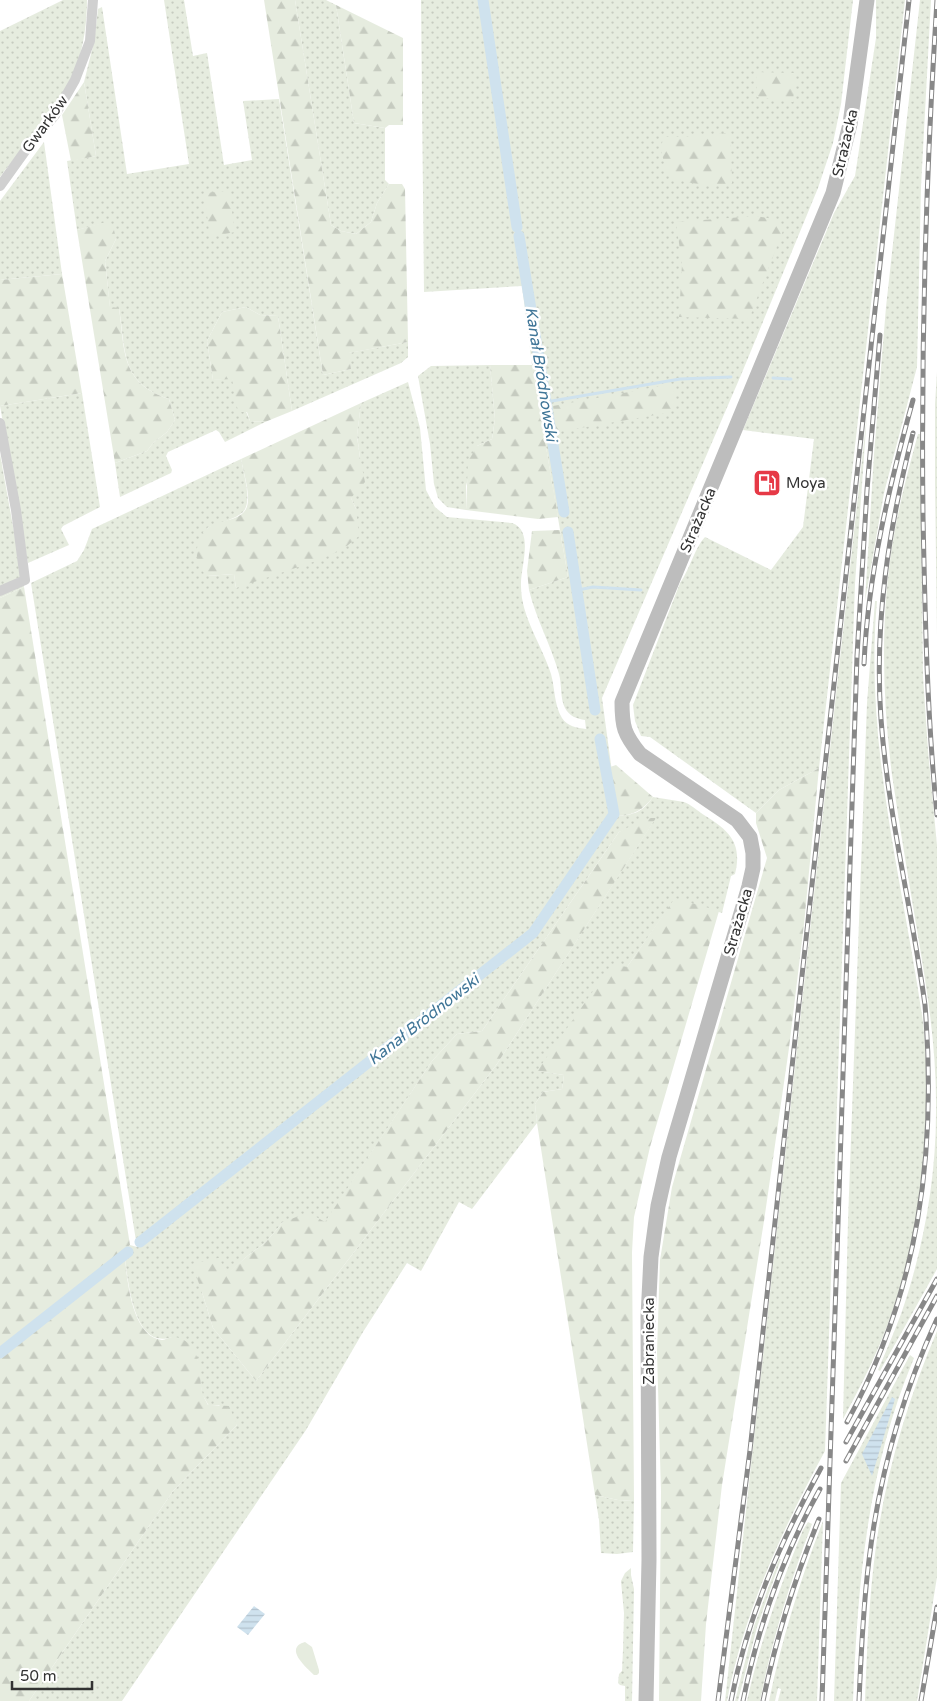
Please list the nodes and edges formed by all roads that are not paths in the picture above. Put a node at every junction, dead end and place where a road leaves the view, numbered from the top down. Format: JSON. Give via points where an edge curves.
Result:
{"nodes":[{"id":1,"x":94,"y":0,"type":"edge"},
{"id":2,"x":867,"y":0,"type":"edge"},
{"id":3,"x":0,"y":186,"type":"edge"},
{"id":4,"x":0,"y":423,"type":"edge"},
{"id":5,"x":0,"y":591,"type":"edge"},
{"id":6,"x":718,"y":989,"type":"joint"},
{"id":7,"x":646,"y":1701,"type":"edge"}],
"edges":[{"from":1,"to":3,"type":"street","name":"Gwarków","via":[[90,41],[75,80],[55,115]]},
{"from":2,"to":6,"type":"main road","name":"Strażacka","via":[[850,124],[833,193],[622,702],[622,723],[640,754],[737,820],[750,837],[753,868]]},
{"from":4,"to":5,"type":"street","via":[[25,580]]},
{"from":6,"to":7,"type":"main road","name":"Zabraniecka","via":[[669,1157],[650,1256]]}]}
